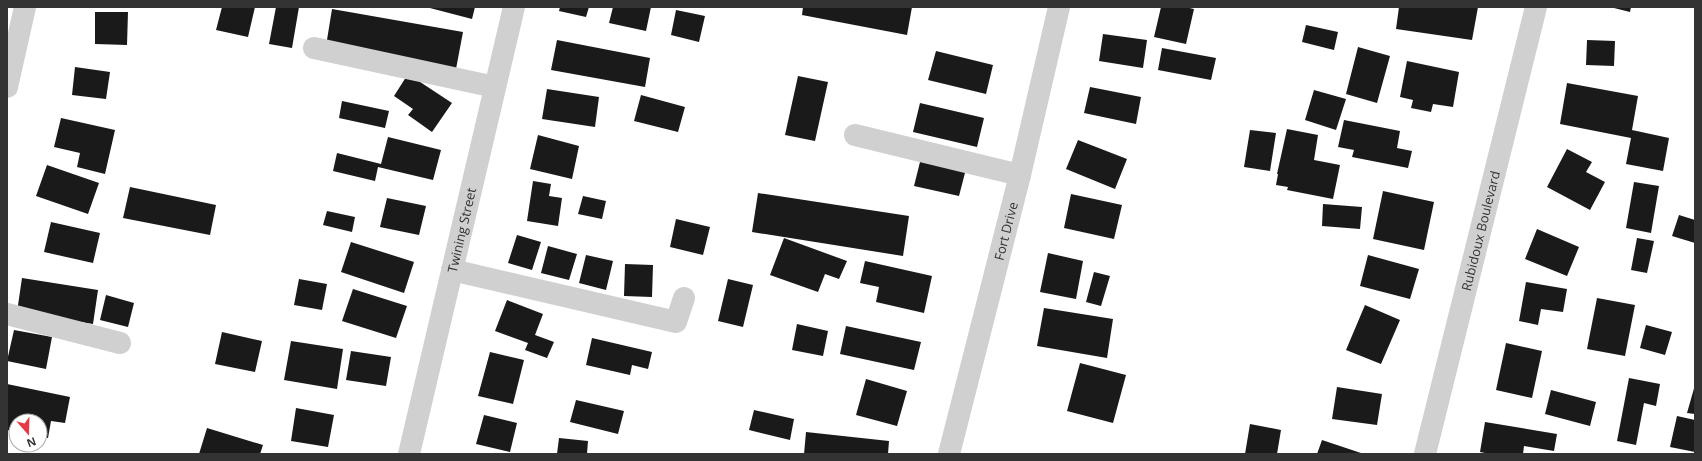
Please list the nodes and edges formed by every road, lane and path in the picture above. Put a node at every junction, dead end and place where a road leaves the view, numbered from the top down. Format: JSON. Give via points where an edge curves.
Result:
{"nodes":[{"id":1,"x":26,"y":7,"type":"edge"},
{"id":2,"x":514,"y":7,"type":"edge"},
{"id":3,"x":1058,"y":7,"type":"edge"},
{"id":4,"x":1536,"y":7,"type":"edge"},
{"id":5,"x":314,"y":48,"type":"dead end"},
{"id":6,"x":7,"y":87,"type":"edge"},
{"id":7,"x":496,"y":87,"type":"junction"},
{"id":8,"x":855,"y":135,"type":"dead end"},
{"id":9,"x":1020,"y":175,"type":"junction"},
{"id":10,"x":452,"y":270,"type":"junction"},
{"id":11,"x":684,"y":298,"type":"dead end"},
{"id":12,"x":7,"y":314,"type":"edge"},
{"id":13,"x":120,"y":343,"type":"dead end"},
{"id":14,"x":409,"y":454,"type":"edge"},
{"id":15,"x":949,"y":454,"type":"edge"},
{"id":16,"x":1425,"y":454,"type":"edge"}],
"edges":[{"from":1,"to":6,"type":"street"},
{"from":2,"to":7,"type":"street","name":"Twining Street"},
{"from":3,"to":9,"type":"street","name":"Fort Drive"},
{"from":4,"to":16,"type":"street","name":"Rubidoux Boulevard"},
{"from":5,"to":7,"type":"street"},
{"from":7,"to":10,"type":"street","name":"Twining Street"},
{"from":8,"to":9,"type":"street"},
{"from":9,"to":15,"type":"street","name":"Fort Drive"},
{"from":10,"to":11,"type":"street","via":[[676,322]]},
{"from":10,"to":14,"type":"street","name":"Twining Street"},
{"from":12,"to":13,"type":"street"}]}
